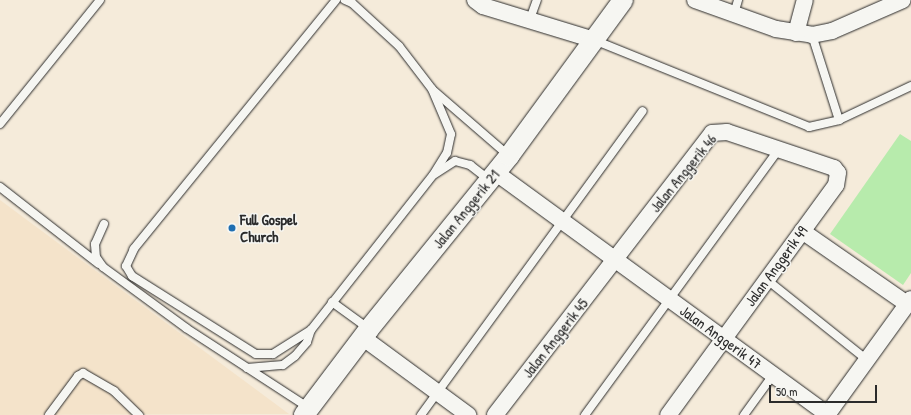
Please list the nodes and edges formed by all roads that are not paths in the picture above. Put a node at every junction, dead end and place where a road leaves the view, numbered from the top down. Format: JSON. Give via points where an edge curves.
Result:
{"nodes":[{"id":1,"x":100,"y":0,"type":"edge"},
{"id":2,"x":336,"y":0,"type":"edge"},
{"id":3,"x":345,"y":0,"type":"edge"},
{"id":4,"x":537,"y":0,"type":"edge"},
{"id":5,"x":622,"y":0,"type":"edge"},
{"id":6,"x":695,"y":0,"type":"edge"},
{"id":7,"x":805,"y":0,"type":"edge"},
{"id":8,"x":903,"y":0,"type":"edge"},
{"id":9,"x":479,"y":3,"type":"edge"},
{"id":10,"x":736,"y":7,"type":"edge"},
{"id":11,"x":530,"y":19,"type":"junction"},
{"id":12,"x":796,"y":33,"type":"junction"},
{"id":13,"x":812,"y":35,"type":"junction"},
{"id":14,"x":594,"y":40,"type":"junction"},
{"id":15,"x":911,"y":86,"type":"edge"},
{"id":16,"x":432,"y":89,"type":"junction"},
{"id":17,"x":643,"y":111,"type":"dead end"},
{"id":18,"x":839,"y":120,"type":"junction"},
{"id":19,"x":0,"y":124,"type":"edge"},
{"id":20,"x":780,"y":148,"type":"junction"},
{"id":21,"x":509,"y":156,"type":"junction"},
{"id":22,"x":433,"y":175,"type":"junction"},
{"id":23,"x":492,"y":176,"type":"junction"},
{"id":24,"x":0,"y":187,"type":"edge"},
{"id":25,"x":829,"y":192,"type":"joint"},
{"id":26,"x":562,"y":222,"type":"junction"},
{"id":27,"x":104,"y":224,"type":"dead end"},
{"id":28,"x":802,"y":231,"type":"junction"},
{"id":29,"x":615,"y":260,"type":"junction"},
{"id":30,"x":103,"y":267,"type":"junction"},
{"id":31,"x":766,"y":279,"type":"junction"},
{"id":32,"x":669,"y":300,"type":"junction"},
{"id":33,"x":332,"y":302,"type":"junction"},
{"id":34,"x":909,"y":302,"type":"edge"},
{"id":35,"x":311,"y":330,"type":"junction"},
{"id":36,"x":365,"y":333,"type":"junction"},
{"id":37,"x":723,"y":339,"type":"junction"},
{"id":38,"x":867,"y":360,"type":"junction"},
{"id":39,"x":247,"y":368,"type":"junction"},
{"id":40,"x":773,"y":375,"type":"junction"},
{"id":41,"x":437,"y":392,"type":"junction"},
{"id":42,"x":306,"y":412,"type":"edge"},
{"id":43,"x":50,"y":415,"type":"edge"},
{"id":44,"x":139,"y":415,"type":"edge"},
{"id":45,"x":421,"y":415,"type":"edge"},
{"id":46,"x":468,"y":415,"type":"edge"},
{"id":47,"x":495,"y":415,"type":"edge"},
{"id":48,"x":585,"y":415,"type":"edge"},
{"id":49,"x":668,"y":415,"type":"edge"},
{"id":50,"x":744,"y":415,"type":"edge"},
{"id":51,"x":827,"y":415,"type":"edge"}],
"edges":[{"from":1,"to":19,"type":"lane"},
{"from":2,"to":35,"type":"lane","via":[[134,249],[126,266],[132,276],[256,354],[273,354]]},
{"from":3,"to":16,"type":"lane","via":[[352,2],[399,46]]},
{"from":4,"to":11,"type":"lane"},
{"from":5,"to":14,"type":"street","name":"Jalan Anggerik 21"},
{"from":6,"to":10,"type":"street"},
{"from":7,"to":12,"type":"street"},
{"from":8,"to":13,"type":"street","via":[[832,31]]},
{"from":9,"to":11,"type":"street"},
{"from":10,"to":12,"type":"street"},
{"from":11,"to":14,"type":"street"},
{"from":12,"to":13,"type":"street"},
{"from":13,"to":18,"type":"lane"},
{"from":14,"to":18,"type":"lane","via":[[809,127]]},
{"from":14,"to":21,"type":"street","name":"Jalan Anggerik 21"},
{"from":15,"to":18,"type":"lane"},
{"from":16,"to":21,"type":"lane"},
{"from":16,"to":22,"type":"lane","via":[[451,134],[446,153]]},
{"from":17,"to":26,"type":"lane"},
{"from":20,"to":25,"type":"street","name":"Jalan Anggerik 46","via":[[834,168],[838,179]]},
{"from":20,"to":29,"type":"street","name":"Jalan Anggerik 46","via":[[727,132],[712,133]]},
{"from":20,"to":32,"type":"lane"},
{"from":21,"to":23,"type":"street","name":"Jalan Anggerik 21"},
{"from":22,"to":23,"type":"lane","via":[[455,161]]},
{"from":22,"to":33,"type":"lane"},
{"from":23,"to":26,"type":"street","name":"Jalan Anggerik 47"},
{"from":23,"to":36,"type":"street","name":"Jalan Anggerik 21"},
{"from":24,"to":30,"type":"lane"},
{"from":25,"to":28,"type":"street","name":"Jalan Anggerik 49"},
{"from":26,"to":29,"type":"street","name":"Jalan Anggerik 47"},
{"from":26,"to":41,"type":"lane"},
{"from":27,"to":30,"type":"lane","via":[[94,244],[96,257]]},
{"from":28,"to":31,"type":"street","name":"Jalan Anggerik 49"},
{"from":28,"to":34,"type":"street"},
{"from":29,"to":32,"type":"street","name":"Jalan Anggerik 47"},
{"from":29,"to":47,"type":"street","name":"Jalan Anggerik 45"},
{"from":30,"to":39,"type":"lane","via":[[186,328]]},
{"from":31,"to":37,"type":"street","name":"Jalan Anggerik 49"},
{"from":31,"to":38,"type":"lane"},
{"from":32,"to":37,"type":"street","name":"Jalan Anggerik 47"},
{"from":32,"to":48,"type":"lane"},
{"from":33,"to":35,"type":"lane"},
{"from":33,"to":36,"type":"lane"},
{"from":34,"to":38,"type":"street"},
{"from":35,"to":39,"type":"lane","via":[[307,342],[283,365]]},
{"from":36,"to":41,"type":"street"},
{"from":36,"to":42,"type":"street","name":"Jalan Anggerik 21"},
{"from":37,"to":40,"type":"street","name":"Jalan Anggerik 47"},
{"from":37,"to":49,"type":"street","name":"Jalan Anggerik 49"},
{"from":38,"to":51,"type":"street"},
{"from":39,"to":42,"type":"lane"},
{"from":40,"to":50,"type":"lane"},
{"from":40,"to":51,"type":"street","name":"Jalan Anggerik 47"},
{"from":41,"to":45,"type":"lane"},
{"from":41,"to":46,"type":"street"},
{"from":43,"to":44,"type":"lane","via":[[78,376],[83,373],[114,391]]}]}
